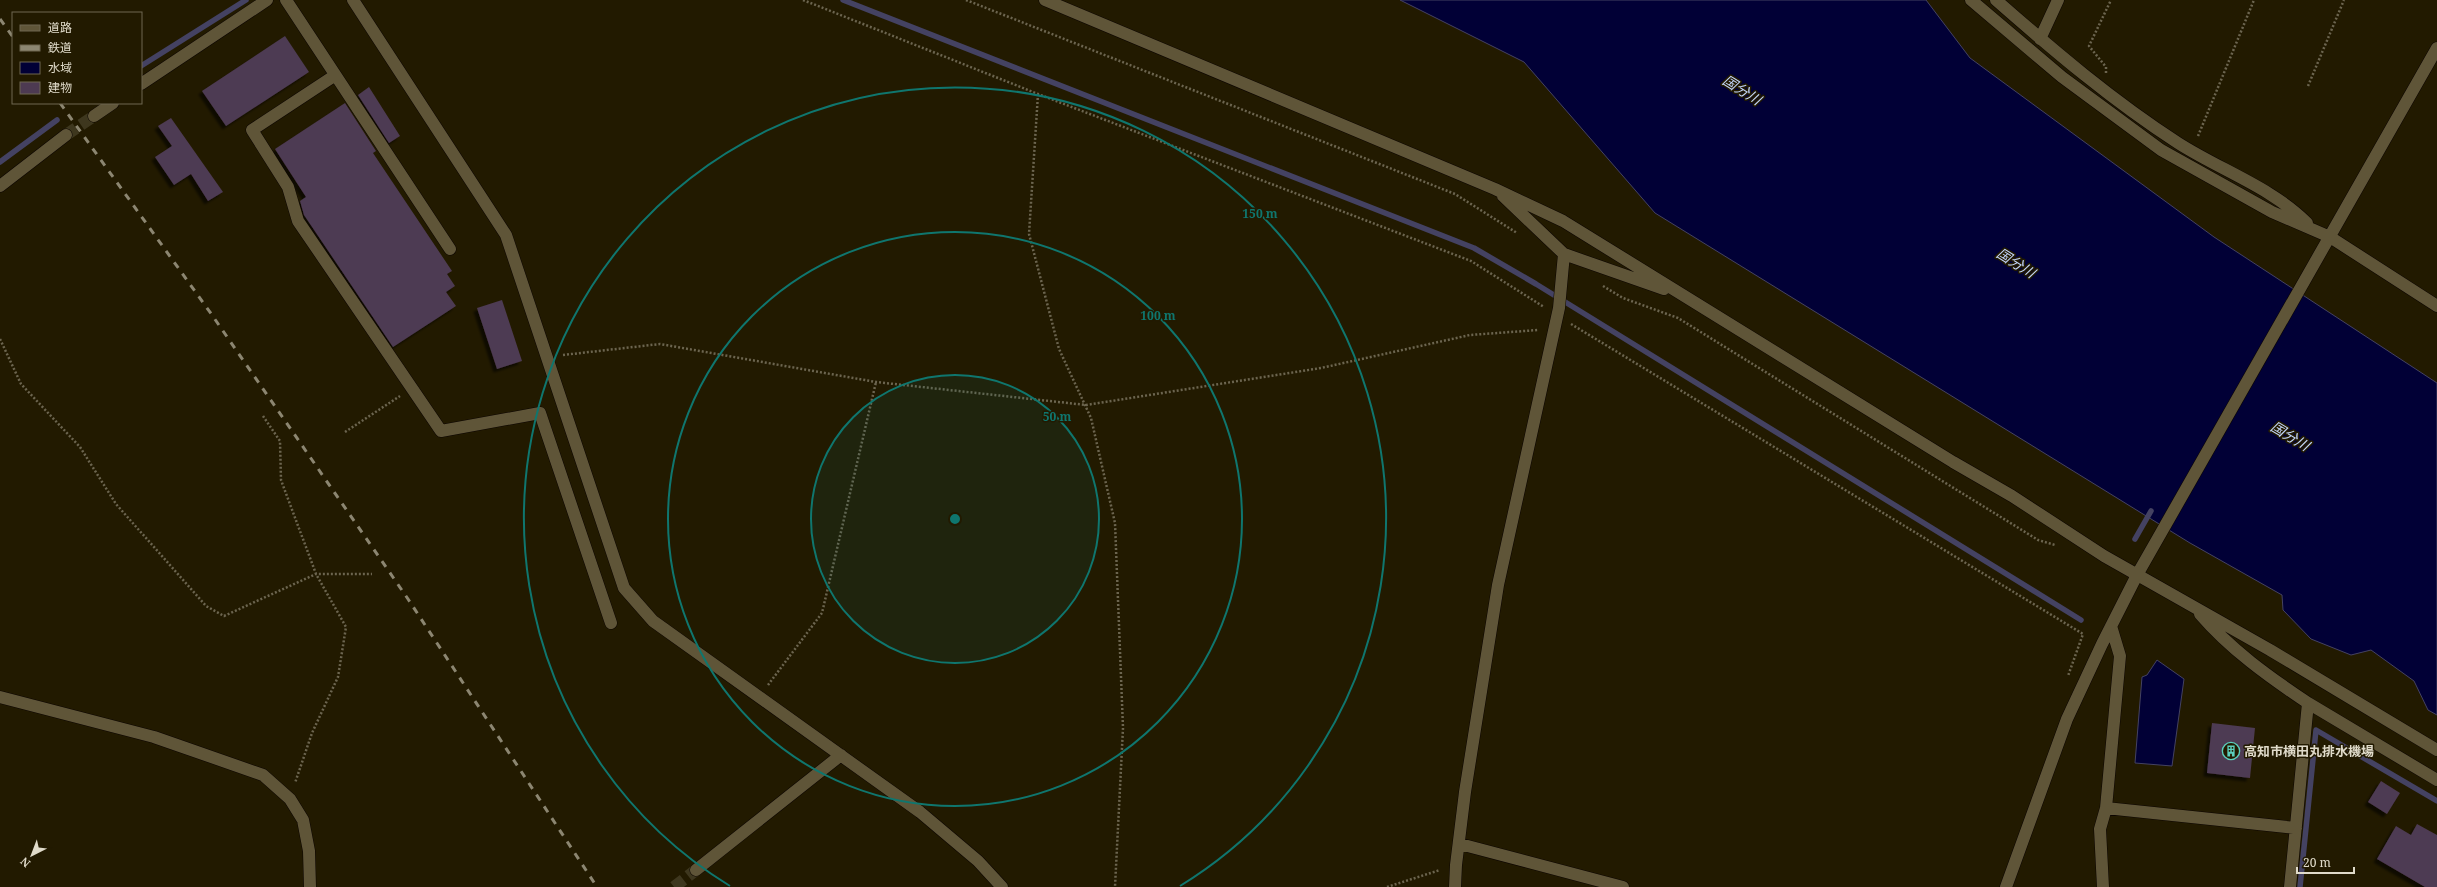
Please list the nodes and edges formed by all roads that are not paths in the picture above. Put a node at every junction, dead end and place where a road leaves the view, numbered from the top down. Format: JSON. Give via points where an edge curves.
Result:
{"nodes":[{"id":1,"x":267,"y":0,"type":"edge"},
{"id":2,"x":286,"y":0,"type":"edge"},
{"id":3,"x":354,"y":0,"type":"edge"},
{"id":4,"x":1045,"y":0,"type":"edge"},
{"id":5,"x":1970,"y":0,"type":"edge"},
{"id":6,"x":1996,"y":0,"type":"edge"},
{"id":7,"x":2058,"y":0,"type":"edge"},
{"id":8,"x":2040,"y":39,"type":"junction"},
{"id":9,"x":2437,"y":48,"type":"edge"},
{"id":10,"x":2064,"y":60,"type":"junction"},
{"id":11,"x":2057,"y":72,"type":"junction"},
{"id":12,"x":334,"y":76,"type":"junction"},
{"id":13,"x":142,"y":83,"type":"edge"},
{"id":14,"x":112,"y":104,"type":"edge"},
{"id":15,"x":94,"y":116,"type":"tunnel mouth"},
{"id":16,"x":66,"y":135,"type":"tunnel mouth"},
{"id":17,"x":0,"y":186,"type":"edge"},
{"id":18,"x":1495,"y":189,"type":"junction"},
{"id":19,"x":2309,"y":226,"type":"junction"},
{"id":20,"x":2330,"y":236,"type":"junction"},
{"id":21,"x":450,"y":249,"type":"dead end"},
{"id":22,"x":1564,"y":254,"type":"junction"},
{"id":23,"x":2407,"y":286,"type":"junction"},
{"id":24,"x":1686,"y":297,"type":"junction"},
{"id":25,"x":2437,"y":300,"type":"edge"},
{"id":26,"x":2437,"y":306,"type":"edge"},
{"id":27,"x":2137,"y":574,"type":"junction"},
{"id":28,"x":2193,"y":606,"type":"junction"},
{"id":29,"x":611,"y":623,"type":"dead end"},
{"id":30,"x":2111,"y":626,"type":"junction"},
{"id":31,"x":0,"y":697,"type":"edge"},
{"id":32,"x":2308,"y":703,"type":"junction"},
{"id":33,"x":2437,"y":750,"type":"edge"},
{"id":34,"x":841,"y":755,"type":"junction"},
{"id":35,"x":2437,"y":780,"type":"edge"},
{"id":36,"x":2106,"y":808,"type":"junction"},
{"id":37,"x":2296,"y":828,"type":"junction"},
{"id":38,"x":1460,"y":844,"type":"junction"},
{"id":39,"x":696,"y":870,"type":"tunnel mouth"},
{"id":40,"x":310,"y":887,"type":"edge"},
{"id":41,"x":1002,"y":887,"type":"edge"},
{"id":42,"x":1456,"y":887,"type":"edge"},
{"id":43,"x":1623,"y":887,"type":"edge"},
{"id":44,"x":2006,"y":887,"type":"edge"},
{"id":45,"x":2103,"y":887,"type":"edge"},
{"id":46,"x":2290,"y":887,"type":"edge"}],
"edges":[{"from":1,"to":13,"type":"street"},
{"from":2,"to":12,"type":"street"},
{"from":3,"to":34,"type":"street","via":[[506,235],[624,588],[653,621]]},
{"from":4,"to":18,"type":"street"},
{"from":5,"to":11,"type":"street"},
{"from":6,"to":8,"type":"street"},
{"from":7,"to":8,"type":"street"},
{"from":8,"to":10,"type":"street"},
{"from":9,"to":20,"type":"street"},
{"from":10,"to":11,"type":"street"},
{"from":10,"to":19,"type":"street","via":[[2178,142],[2291,207]]},
{"from":11,"to":19,"type":"street","via":[[2161,150],[2272,212]]},
{"from":12,"to":21,"type":"street"},
{"from":12,"to":29,"type":"street","via":[[252,130],[288,186],[298,221],[441,431],[540,413]]},
{"from":14,"to":15,"type":"street"},
{"from":16,"to":17,"type":"street"},
{"from":18,"to":22,"type":"street"},
{"from":18,"to":24,"type":"street","via":[[1563,221]]},
{"from":19,"to":20,"type":"street"},
{"from":20,"to":23,"type":"street"},
{"from":20,"to":27,"type":"street"},
{"from":22,"to":24,"type":"street"},
{"from":22,"to":38,"type":"street","via":[[1558,312],[1498,585],[1465,792]]},
{"from":23,"to":25,"type":"street"},
{"from":23,"to":26,"type":"street"},
{"from":24,"to":27,"type":"street"},
{"from":27,"to":28,"type":"street"},
{"from":27,"to":30,"type":"street"},
{"from":28,"to":32,"type":"street","via":[[2225,640],[2271,678]]},
{"from":28,"to":33,"type":"street"},
{"from":30,"to":36,"type":"street","via":[[2120,656]]},
{"from":30,"to":44,"type":"street","via":[[2067,719]]},
{"from":31,"to":40,"type":"street","via":[[154,737],[263,775],[290,799],[303,820],[309,851]]},
{"from":32,"to":35,"type":"street"},
{"from":32,"to":37,"type":"street"},
{"from":34,"to":39,"type":"street"},
{"from":34,"to":41,"type":"street","via":[[920,812],[978,861]]},
{"from":36,"to":37,"type":"street"},
{"from":36,"to":45,"type":"street","via":[[2100,829]]},
{"from":37,"to":46,"type":"street"},
{"from":38,"to":42,"type":"street"},
{"from":38,"to":43,"type":"street"}]}
